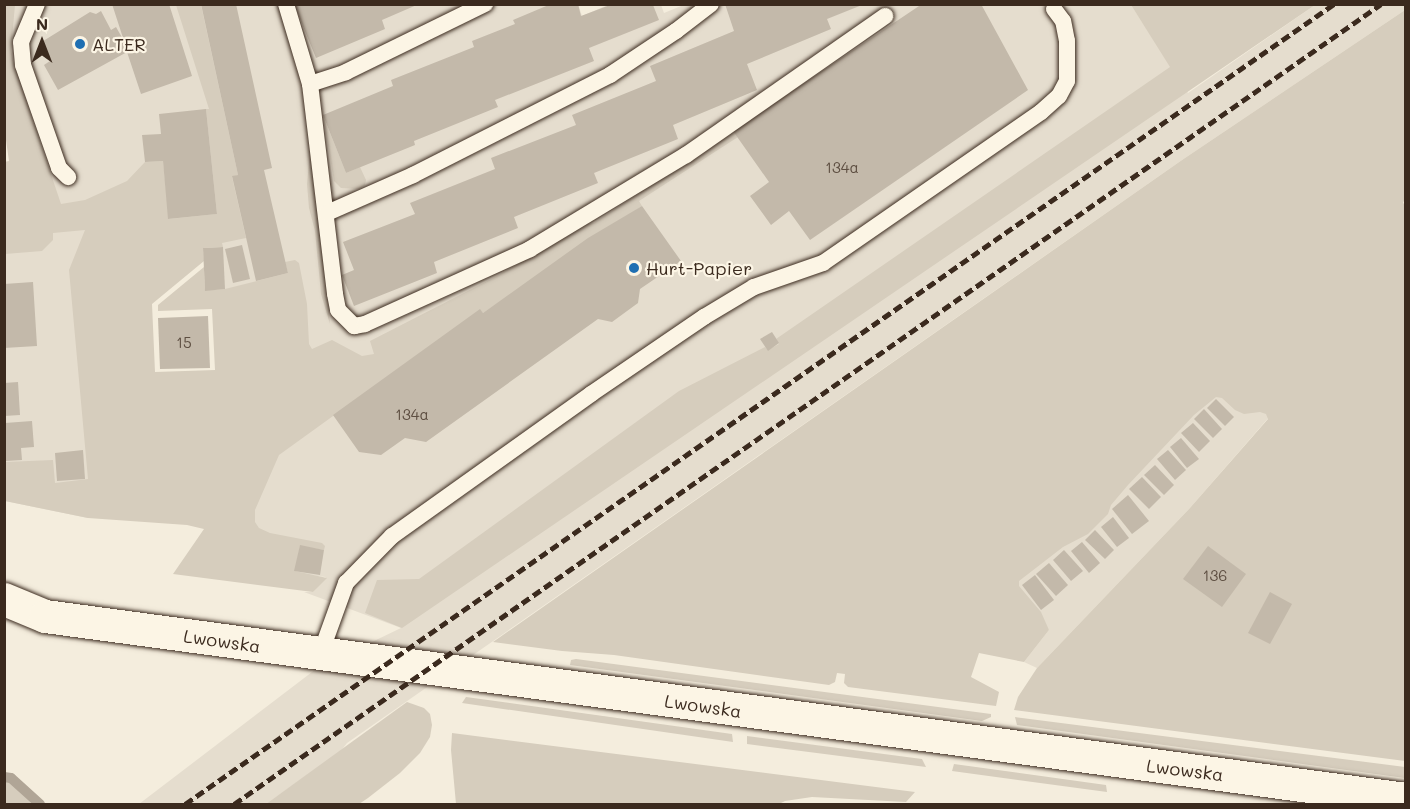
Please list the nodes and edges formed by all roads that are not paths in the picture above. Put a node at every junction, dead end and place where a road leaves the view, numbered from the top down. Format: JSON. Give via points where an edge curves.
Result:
{"nodes":[{"id":1,"x":37,"y":4,"type":"edge"},
{"id":2,"x":286,"y":4,"type":"edge"},
{"id":3,"x":485,"y":4,"type":"edge"},
{"id":4,"x":711,"y":4,"type":"edge"},
{"id":5,"x":1054,"y":9,"type":"dead end"},
{"id":6,"x":885,"y":16,"type":"dead end"},
{"id":7,"x":310,"y":84,"type":"junction"},
{"id":8,"x":68,"y":177,"type":"dead end"},
{"id":9,"x":327,"y":213,"type":"junction"},
{"id":10,"x":4,"y":599,"type":"edge"},
{"id":11,"x":321,"y":655,"type":"junction"},
{"id":12,"x":1406,"y":799,"type":"edge"}],
"edges":[{"from":1,"to":8,"type":"lane","via":[[21,42],[23,65],[59,168]]},
{"from":2,"to":7,"type":"lane"},
{"from":3,"to":7,"type":"lane","via":[[346,72]]},
{"from":4,"to":9,"type":"lane","via":[[609,75],[404,179]]},
{"from":5,"to":11,"type":"lane","via":[[1063,21],[1067,41],[1067,81],[1059,96],[1041,112],[823,263],[754,287],[704,317],[392,536],[346,583]]},
{"from":6,"to":9,"type":"lane","via":[[686,155],[530,249],[365,324],[354,326],[338,310]]},
{"from":7,"to":9,"type":"lane"},
{"from":10,"to":11,"type":"main road","name":"Lwowska","via":[[45,616]]},
{"from":11,"to":12,"type":"main road","name":"Lwowska"}]}
